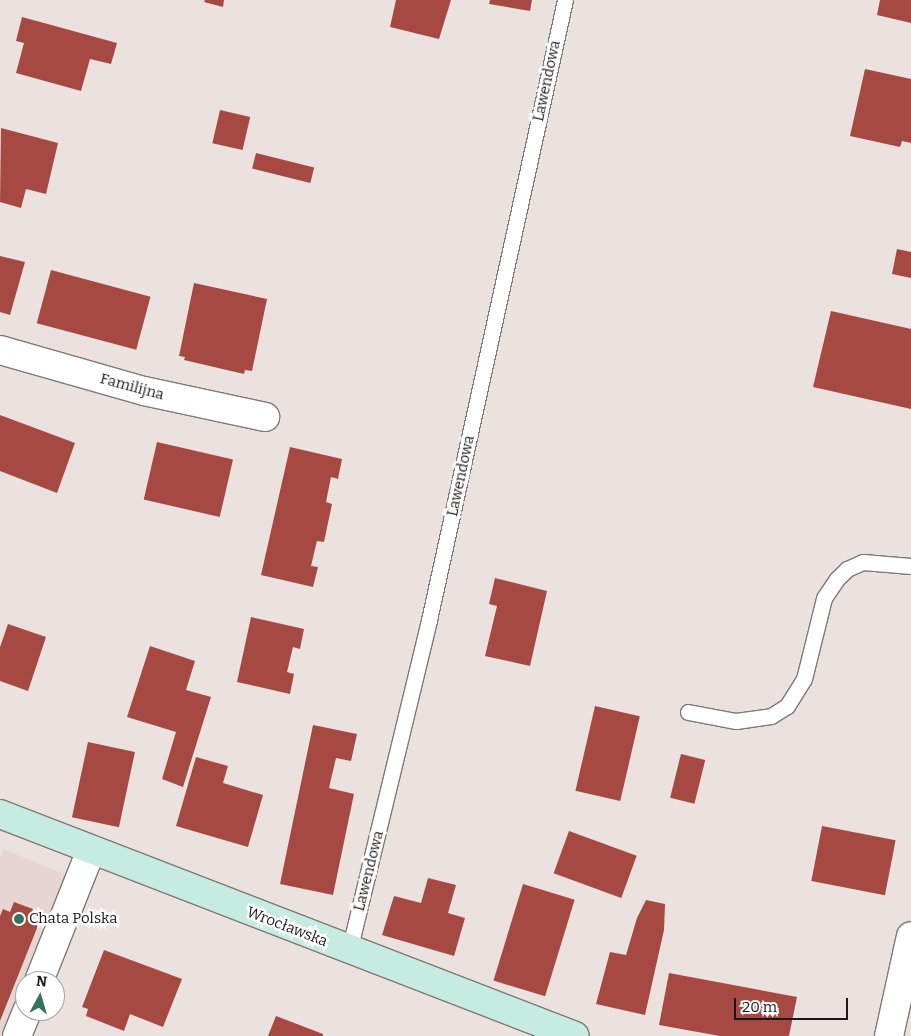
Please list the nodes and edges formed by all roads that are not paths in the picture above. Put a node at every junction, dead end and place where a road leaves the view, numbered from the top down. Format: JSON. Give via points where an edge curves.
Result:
{"nodes":[{"id":1,"x":564,"y":0,"type":"edge"},
{"id":2,"x":0,"y":350,"type":"edge"},
{"id":3,"x":265,"y":417,"type":"dead end"},
{"id":4,"x":911,"y":566,"type":"edge"},
{"id":5,"x":688,"y":712,"type":"dead end"},
{"id":6,"x":0,"y":814,"type":"edge"},
{"id":7,"x":91,"y":850,"type":"junction"},
{"id":8,"x":911,"y":936,"type":"edge"},
{"id":9,"x":349,"y":951,"type":"junction"},
{"id":10,"x":43,"y":971,"type":"edge"},
{"id":11,"x":23,"y":1021,"type":"edge"},
{"id":12,"x":17,"y":1036,"type":"edge"},
{"id":13,"x":575,"y":1036,"type":"edge"},
{"id":14,"x":889,"y":1036,"type":"edge"}],
"edges":[{"from":1,"to":9,"type":"lane","name":"Lawendowa","via":[[429,620]]},
{"from":2,"to":3,"type":"street","name":"Familijna","via":[[144,391]]},
{"from":4,"to":5,"type":"lane","via":[[863,562],[847,569],[837,579],[824,598],[804,679],[787,706],[771,716],[736,721]]},
{"from":6,"to":7,"type":"street","name":"Wrocławska"},
{"from":7,"to":9,"type":"street","name":"Wrocławska"},
{"from":7,"to":10,"type":"street"},
{"from":8,"to":14,"type":"street"},
{"from":9,"to":13,"type":"street","name":"Wrocławska"},
{"from":11,"to":12,"type":"street"}]}
